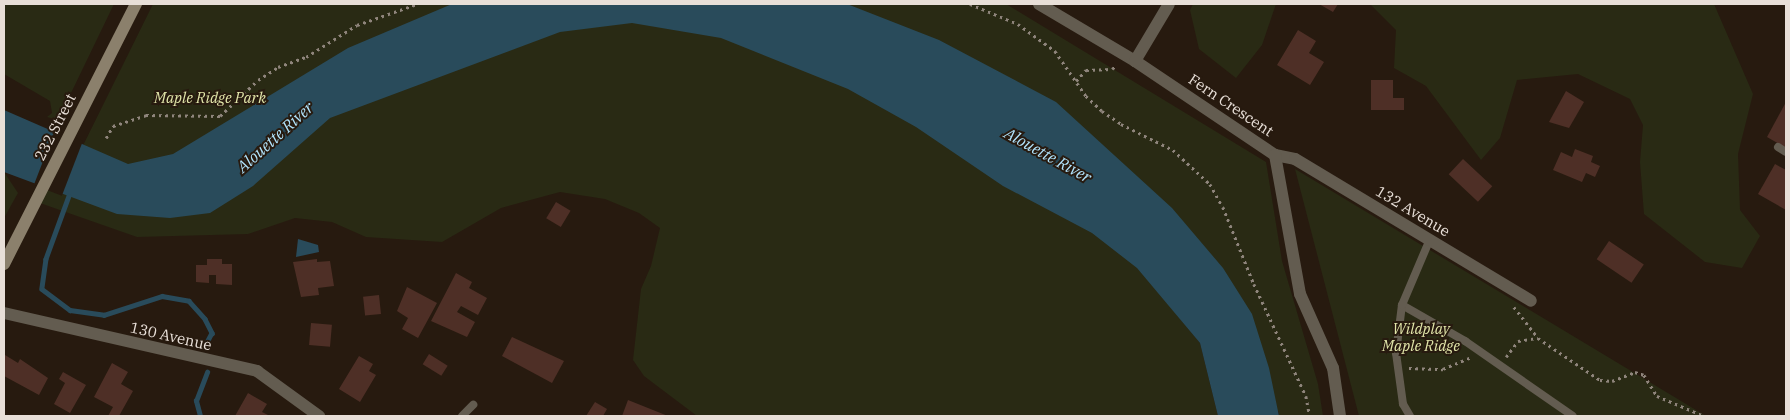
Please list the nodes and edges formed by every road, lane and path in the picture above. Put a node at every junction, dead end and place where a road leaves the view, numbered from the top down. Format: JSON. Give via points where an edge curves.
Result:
{"nodes":[{"id":1,"x":136,"y":4,"type":"edge"},
{"id":2,"x":418,"y":4,"type":"edge"},
{"id":3,"x":970,"y":4,"type":"edge"},
{"id":4,"x":1039,"y":4,"type":"edge"},
{"id":5,"x":1169,"y":4,"type":"edge"},
{"id":6,"x":1134,"y":62,"type":"junction"},
{"id":7,"x":1118,"y":65,"type":"dead end"},
{"id":8,"x":1076,"y":81,"type":"junction"},
{"id":9,"x":106,"y":138,"type":"dead end"},
{"id":10,"x":1778,"y":147,"type":"dead end"},
{"id":11,"x":1786,"y":152,"type":"edge"},
{"id":12,"x":1275,"y":155,"type":"junction"},
{"id":13,"x":1430,"y":240,"type":"junction"},
{"id":14,"x":4,"y":264,"type":"edge"},
{"id":15,"x":1507,"y":286,"type":"junction"},
{"id":16,"x":1531,"y":301,"type":"dead end"},
{"id":17,"x":1402,"y":305,"type":"junction"},
{"id":18,"x":4,"y":313,"type":"edge"},
{"id":19,"x":1538,"y":338,"type":"junction"},
{"id":20,"x":1482,"y":353,"type":"junction"},
{"id":21,"x":1500,"y":365,"type":"junction"},
{"id":22,"x":1398,"y":368,"type":"junction"},
{"id":23,"x":473,"y":405,"type":"dead end"},
{"id":24,"x":319,"y":416,"type":"edge"},
{"id":25,"x":462,"y":416,"type":"edge"},
{"id":26,"x":1310,"y":416,"type":"edge"},
{"id":27,"x":1340,"y":416,"type":"edge"},
{"id":28,"x":1410,"y":416,"type":"edge"},
{"id":29,"x":1573,"y":416,"type":"edge"},
{"id":30,"x":1704,"y":416,"type":"edge"}],
"edges":[{"from":1,"to":14,"type":"main road","name":"232 Street"},
{"from":2,"to":9,"type":"path","via":[[357,25],[306,57],[278,67],[258,80],[220,116],[146,115],[113,126]]},
{"from":3,"to":8,"type":"path","via":[[1002,16],[1033,35],[1055,51]]},
{"from":4,"to":6,"type":"street","name":"Fern Crescent"},
{"from":5,"to":6,"type":"street"},
{"from":6,"to":12,"type":"street","name":"Fern Crescent"},
{"from":7,"to":8,"type":"path","via":[[1112,69],[1086,70]]},
{"from":8,"to":26,"type":"path","via":[[1102,111],[1173,150],[1210,184],[1306,396]]},
{"from":10,"to":11,"type":"lane"},
{"from":12,"to":13,"type":"street","name":"132 Avenue","via":[[1295,159]]},
{"from":12,"to":27,"type":"street","name":"Fern Crescent","via":[[1300,294],[1333,368]]},
{"from":13,"to":15,"type":"street","name":"132 Avenue"},
{"from":13,"to":17,"type":"lane"},
{"from":15,"to":16,"type":"street","name":"132 Avenue"},
{"from":15,"to":19,"type":"path","via":[[1513,305]]},
{"from":17,"to":20,"type":"lane"},
{"from":17,"to":22,"type":"lane","via":[[1396,353]]},
{"from":18,"to":24,"type":"street","name":"130 Avenue","via":[[256,371]]},
{"from":19,"to":21,"type":"path","via":[[1518,341]]},
{"from":19,"to":30,"type":"path","via":[[1600,380],[1612,381],[1635,372],[1644,375],[1657,396]]},
{"from":20,"to":21,"type":"lane"},
{"from":20,"to":22,"type":"path","via":[[1443,369]]},
{"from":21,"to":29,"type":"lane"},
{"from":22,"to":28,"type":"lane","via":[[1403,404]]},
{"from":23,"to":25,"type":"lane"}]}
